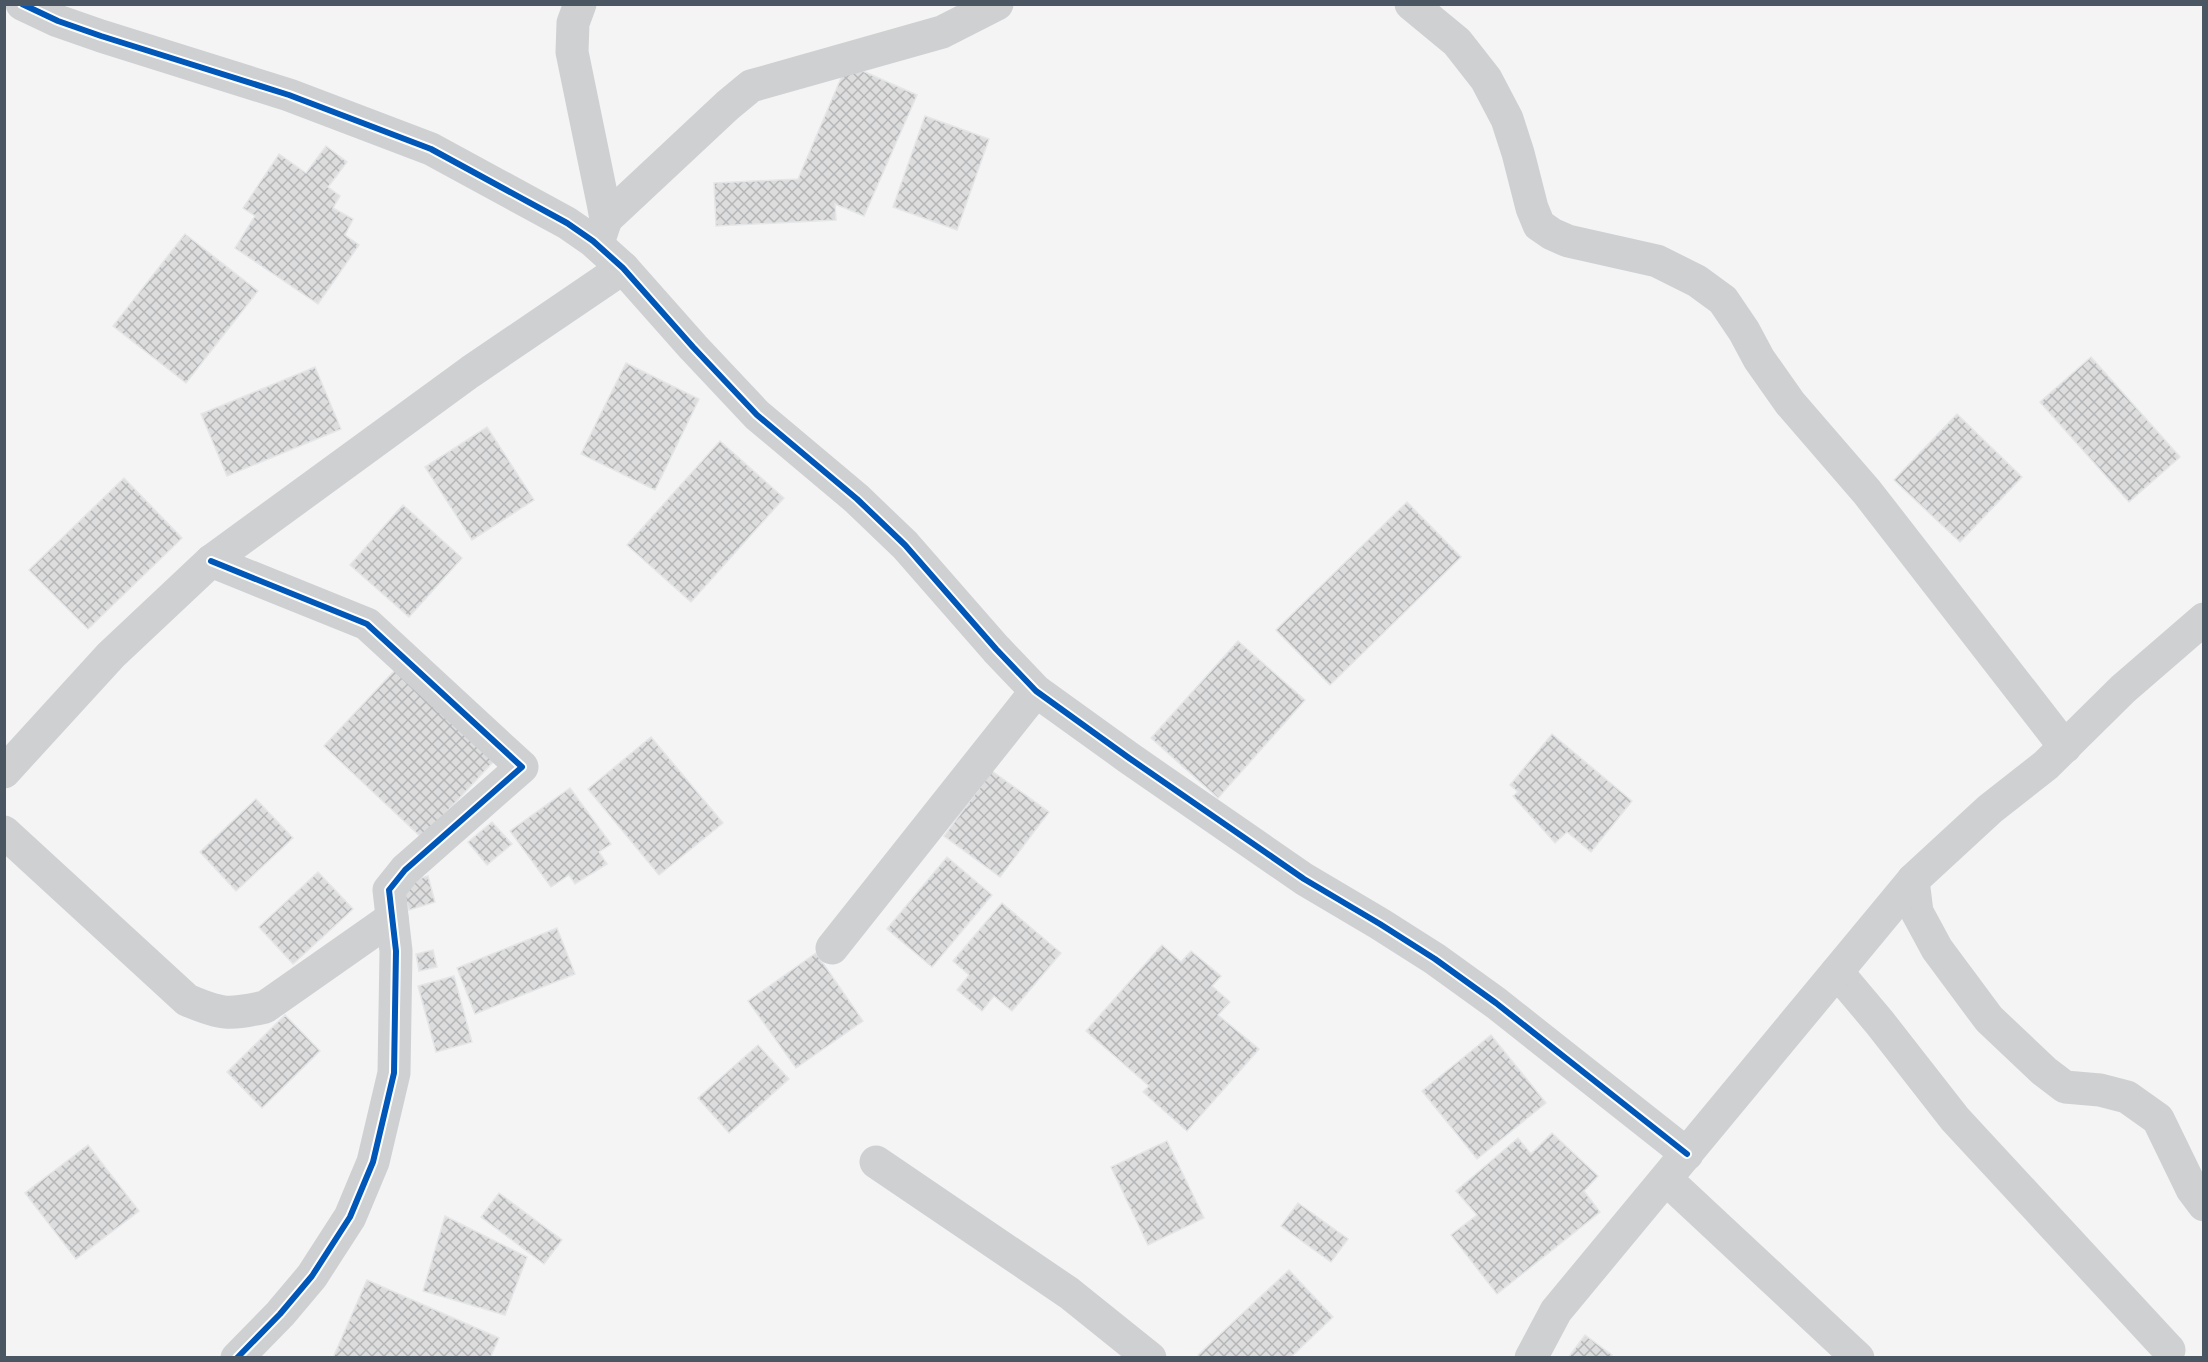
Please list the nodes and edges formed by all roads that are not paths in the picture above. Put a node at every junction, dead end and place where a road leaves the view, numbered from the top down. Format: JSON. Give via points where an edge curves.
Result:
{"nodes":[{"id":1,"x":22,"y":4,"type":"edge"},
{"id":2,"x":580,"y":4,"type":"edge"},
{"id":3,"x":998,"y":4,"type":"edge"},
{"id":4,"x":1411,"y":4,"type":"edge"},
{"id":5,"x":602,"y":232,"type":"junction"},
{"id":6,"x":623,"y":268,"type":"junction"},
{"id":7,"x":211,"y":561,"type":"junction"},
{"id":8,"x":2204,"y":619,"type":"edge"},
{"id":9,"x":1035,"y":691,"type":"junction"},
{"id":10,"x":2065,"y":747,"type":"junction"},
{"id":11,"x":4,"y":772,"type":"edge"},
{"id":12,"x":4,"y":832,"type":"edge"},
{"id":13,"x":1913,"y":880,"type":"junction"},
{"id":14,"x":392,"y":918,"type":"junction"},
{"id":15,"x":832,"y":948,"type":"dead end"},
{"id":16,"x":1837,"y":972,"type":"junction"},
{"id":17,"x":1687,"y":1154,"type":"junction"},
{"id":18,"x":876,"y":1162,"type":"dead end"},
{"id":19,"x":1666,"y":1179,"type":"junction"},
{"id":20,"x":2204,"y":1205,"type":"edge"},
{"id":21,"x":2169,"y":1350,"type":"dead end"},
{"id":22,"x":237,"y":1358,"type":"edge"},
{"id":23,"x":1150,"y":1358,"type":"edge"},
{"id":24,"x":1532,"y":1358,"type":"edge"},
{"id":25,"x":1858,"y":1358,"type":"edge"}],
"edges":[{"from":1,"to":5,"type":"street","via":[[58,21],[290,95],[432,149],[567,223]]},
{"from":2,"to":5,"type":"street","via":[[573,23],[572,52]]},
{"from":3,"to":5,"type":"street","via":[[942,32],[751,86],[694,136]]},
{"from":4,"to":10,"type":"street","via":[[1457,42],[1486,79],[1507,119],[1539,225],[1568,241],[1657,261],[1697,281],[1723,300],[1790,403],[1867,492]]},
{"from":5,"to":6,"type":"street"},
{"from":6,"to":7,"type":"street","via":[[470,372]]},
{"from":6,"to":9,"type":"street","via":[[757,415],[905,545]]},
{"from":7,"to":11,"type":"street","via":[[111,655]]},
{"from":7,"to":14,"type":"street","via":[[367,624],[522,767],[405,870],[389,890]]},
{"from":8,"to":10,"type":"street","via":[[2123,689]]},
{"from":9,"to":15,"type":"street"},
{"from":9,"to":17,"type":"street","via":[[1304,879],[1435,959]]},
{"from":10,"to":13,"type":"street"},
{"from":12,"to":14,"type":"street","via":[[187,1000],[217,1013],[265,1007]]},
{"from":13,"to":16,"type":"street"},
{"from":13,"to":20,"type":"street","via":[[1917,912],[1937,949],[1989,1019],[2065,1087],[2127,1097],[2158,1119],[2192,1189]]},
{"from":14,"to":22,"type":"street","via":[[396,951],[394,1073],[373,1162],[350,1217],[312,1276]]},
{"from":16,"to":17,"type":"street"},
{"from":16,"to":21,"type":"street","via":[[1955,1119]]},
{"from":17,"to":19,"type":"street"},
{"from":18,"to":23,"type":"street","via":[[1069,1293]]},
{"from":19,"to":24,"type":"street","via":[[1556,1311]]},
{"from":19,"to":25,"type":"street"}]}
